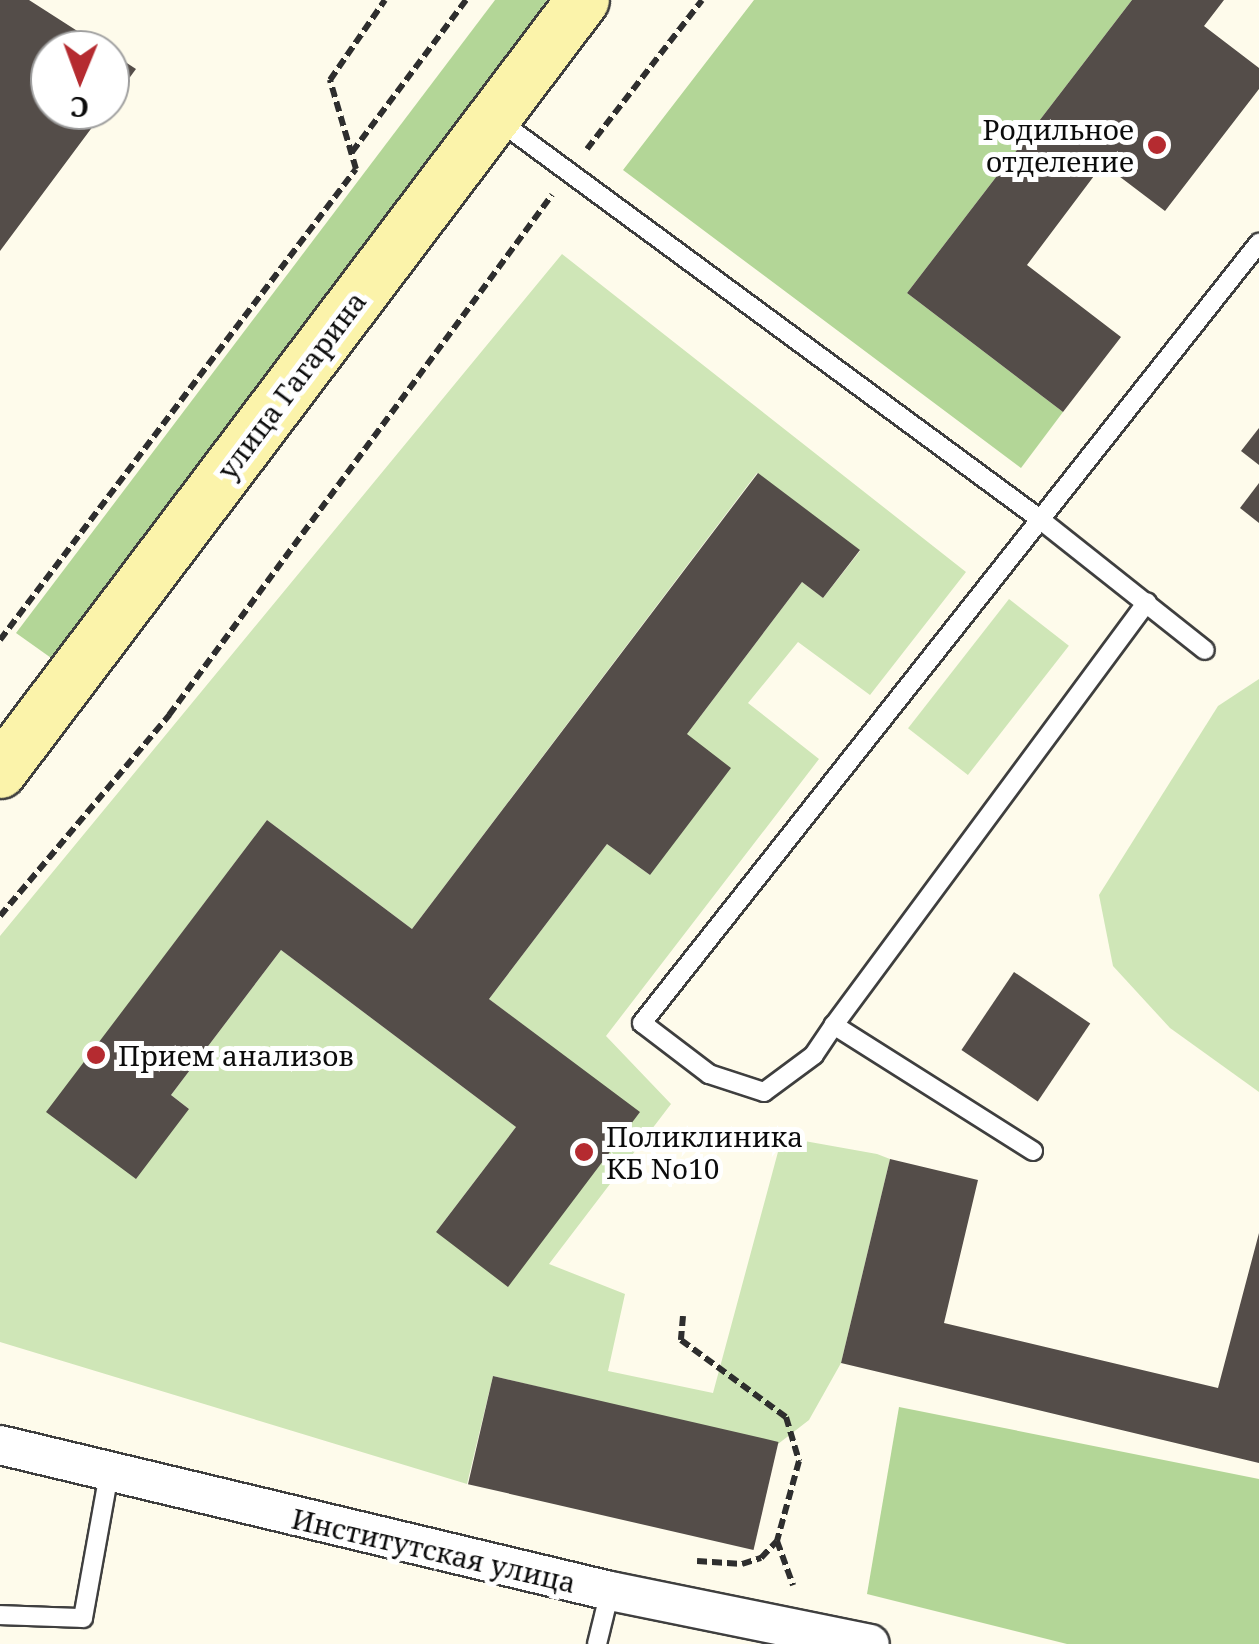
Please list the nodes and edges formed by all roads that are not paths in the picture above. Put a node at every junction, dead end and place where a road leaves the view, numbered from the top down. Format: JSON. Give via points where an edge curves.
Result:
{"nodes":[{"id":1,"x":583,"y":0,"type":"edge"},
{"id":2,"x":494,"y":117,"type":"junction"},
{"id":3,"x":1259,"y":242,"type":"edge"},
{"id":4,"x":1036,"y":516,"type":"junction"},
{"id":5,"x":1147,"y":602,"type":"junction"},
{"id":6,"x":1204,"y":650,"type":"dead end"},
{"id":7,"x":0,"y":772,"type":"edge"},
{"id":8,"x":834,"y":1025,"type":"junction"},
{"id":9,"x":1033,"y":1151,"type":"dead end"},
{"id":10,"x":0,"y":1445,"type":"edge"},
{"id":11,"x":108,"y":1474,"type":"junction"},
{"id":12,"x":610,"y":1590,"type":"junction"},
{"id":13,"x":0,"y":1615,"type":"edge"},
{"id":14,"x":598,"y":1644,"type":"edge"},
{"id":15,"x":870,"y":1644,"type":"edge"}],
"edges":[{"from":1,"to":2,"type":"main road","name":"улица Гагарина"},
{"from":2,"to":4,"type":"lane"},
{"from":2,"to":7,"type":"main road","name":"улица Гагарина"},
{"from":3,"to":4,"type":"lane"},
{"from":4,"to":5,"type":"lane"},
{"from":4,"to":8,"type":"lane","via":[[642,1023],[710,1074],[764,1092],[814,1056]]},
{"from":5,"to":6,"type":"lane"},
{"from":5,"to":8,"type":"lane"},
{"from":8,"to":9,"type":"lane"},
{"from":10,"to":11,"type":"street","name":"Институтская улица"},
{"from":11,"to":12,"type":"street","name":"Институтская улица"},
{"from":11,"to":13,"type":"lane","via":[[83,1618]]},
{"from":12,"to":14,"type":"lane"},
{"from":12,"to":15,"type":"street","name":"Институтская улица"}]}
